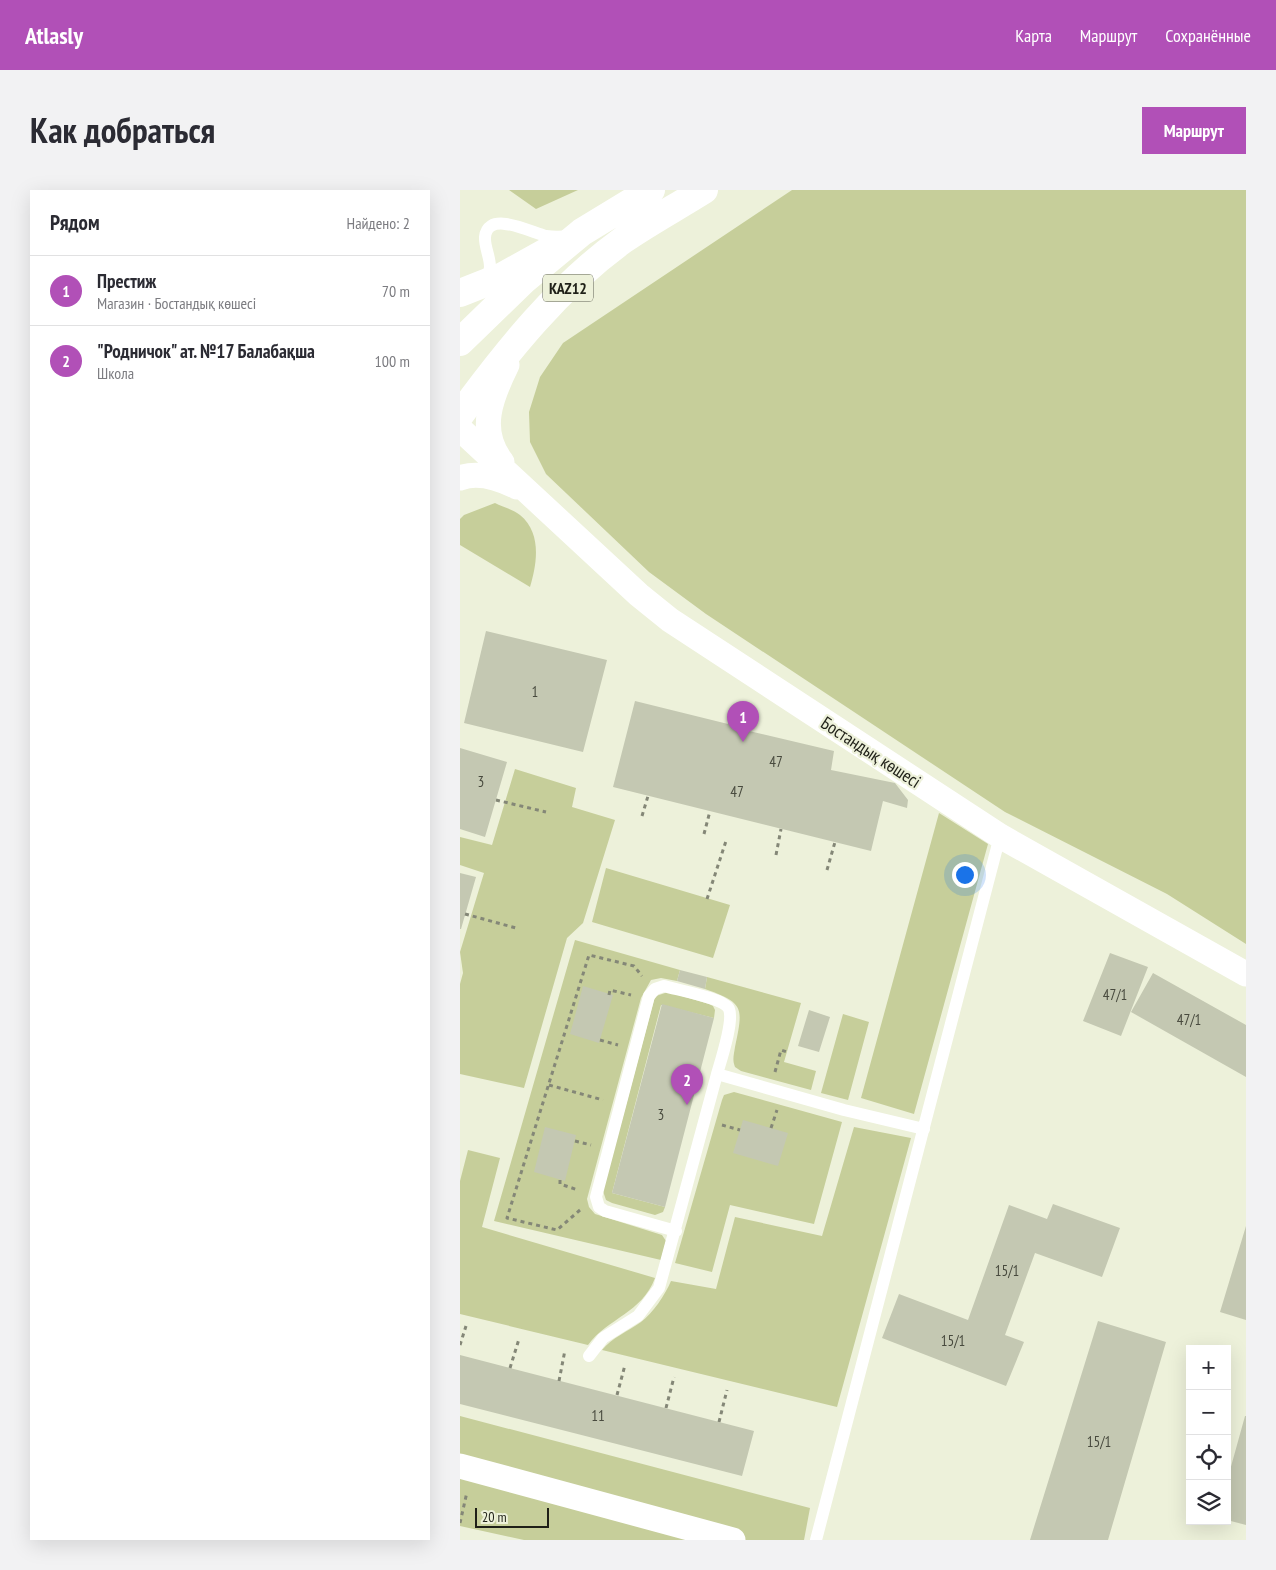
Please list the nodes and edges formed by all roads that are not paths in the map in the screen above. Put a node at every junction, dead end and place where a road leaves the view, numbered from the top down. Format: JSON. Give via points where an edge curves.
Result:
{"nodes":[{"id":1,"x":650,"y":190,"type":"edge"},
{"id":2,"x":704,"y":190,"type":"edge"},
{"id":3,"x":629,"y":198,"type":"edge"},
{"id":4,"x":582,"y":232,"type":"junction"},
{"id":5,"x":466,"y":291,"type":"edge"},
{"id":6,"x":521,"y":336,"type":"junction"},
{"id":7,"x":460,"y":342,"type":"edge"},
{"id":8,"x":460,"y":415,"type":"edge"},
{"id":9,"x":460,"y":429,"type":"edge"},
{"id":10,"x":460,"y":478,"type":"edge"},
{"id":11,"x":524,"y":490,"type":"junction"},
{"id":12,"x":1000,"y":836,"type":"junction"},
{"id":13,"x":1246,"y":974,"type":"edge"},
{"id":14,"x":717,"y":1074,"type":"junction"},
{"id":15,"x":924,"y":1129,"type":"junction"},
{"id":16,"x":676,"y":1231,"type":"junction"},
{"id":17,"x":589,"y":1356,"type":"dead end"},
{"id":18,"x":466,"y":1468,"type":"edge"},
{"id":19,"x":734,"y":1540,"type":"edge"},
{"id":20,"x":816,"y":1540,"type":"edge"}],
"edges":[{"from":1,"to":3,"type":"main road","number":"KAZ12"},
{"from":2,"to":6,"type":"main road","number":"KAZ12","via":[[623,241],[563,292]]},
{"from":3,"to":4,"type":"main road","number":"KAZ12"},
{"from":4,"to":5,"type":"main road","via":[[503,276]]},
{"from":4,"to":5,"type":"lane","via":[[564,237],[548,236],[507,223],[495,225],[485,238],[490,262],[487,278]]},
{"from":4,"to":7,"type":"main road","number":"KAZ12","via":[[524,280]]},
{"from":6,"to":8,"type":"main road","number":"KAZ12"},
{"from":6,"to":11,"type":"street","via":[[492,394],[487,425],[494,452]]},
{"from":9,"to":11,"type":"street"},
{"from":10,"to":11,"type":"street","via":[[467,475],[498,478]]},
{"from":11,"to":12,"type":"street","name":"Бостандық көшесі","via":[[638,595],[670,620]]},
{"from":12,"to":13,"type":"street","name":"Бостандық көшесі"},
{"from":12,"to":15,"type":"lane"},
{"from":14,"to":15,"type":"lane"},
{"from":14,"to":16,"type":"lane"},
{"from":14,"to":16,"type":"lane","via":[[730,1018],[728,1008],[721,1002],[664,986],[652,994],[596,1196],[599,1207],[605,1211]]},
{"from":15,"to":20,"type":"lane"},
{"from":16,"to":17,"type":"lane","via":[[659,1288],[638,1316],[602,1338]]},
{"from":18,"to":19,"type":"street"}]}
